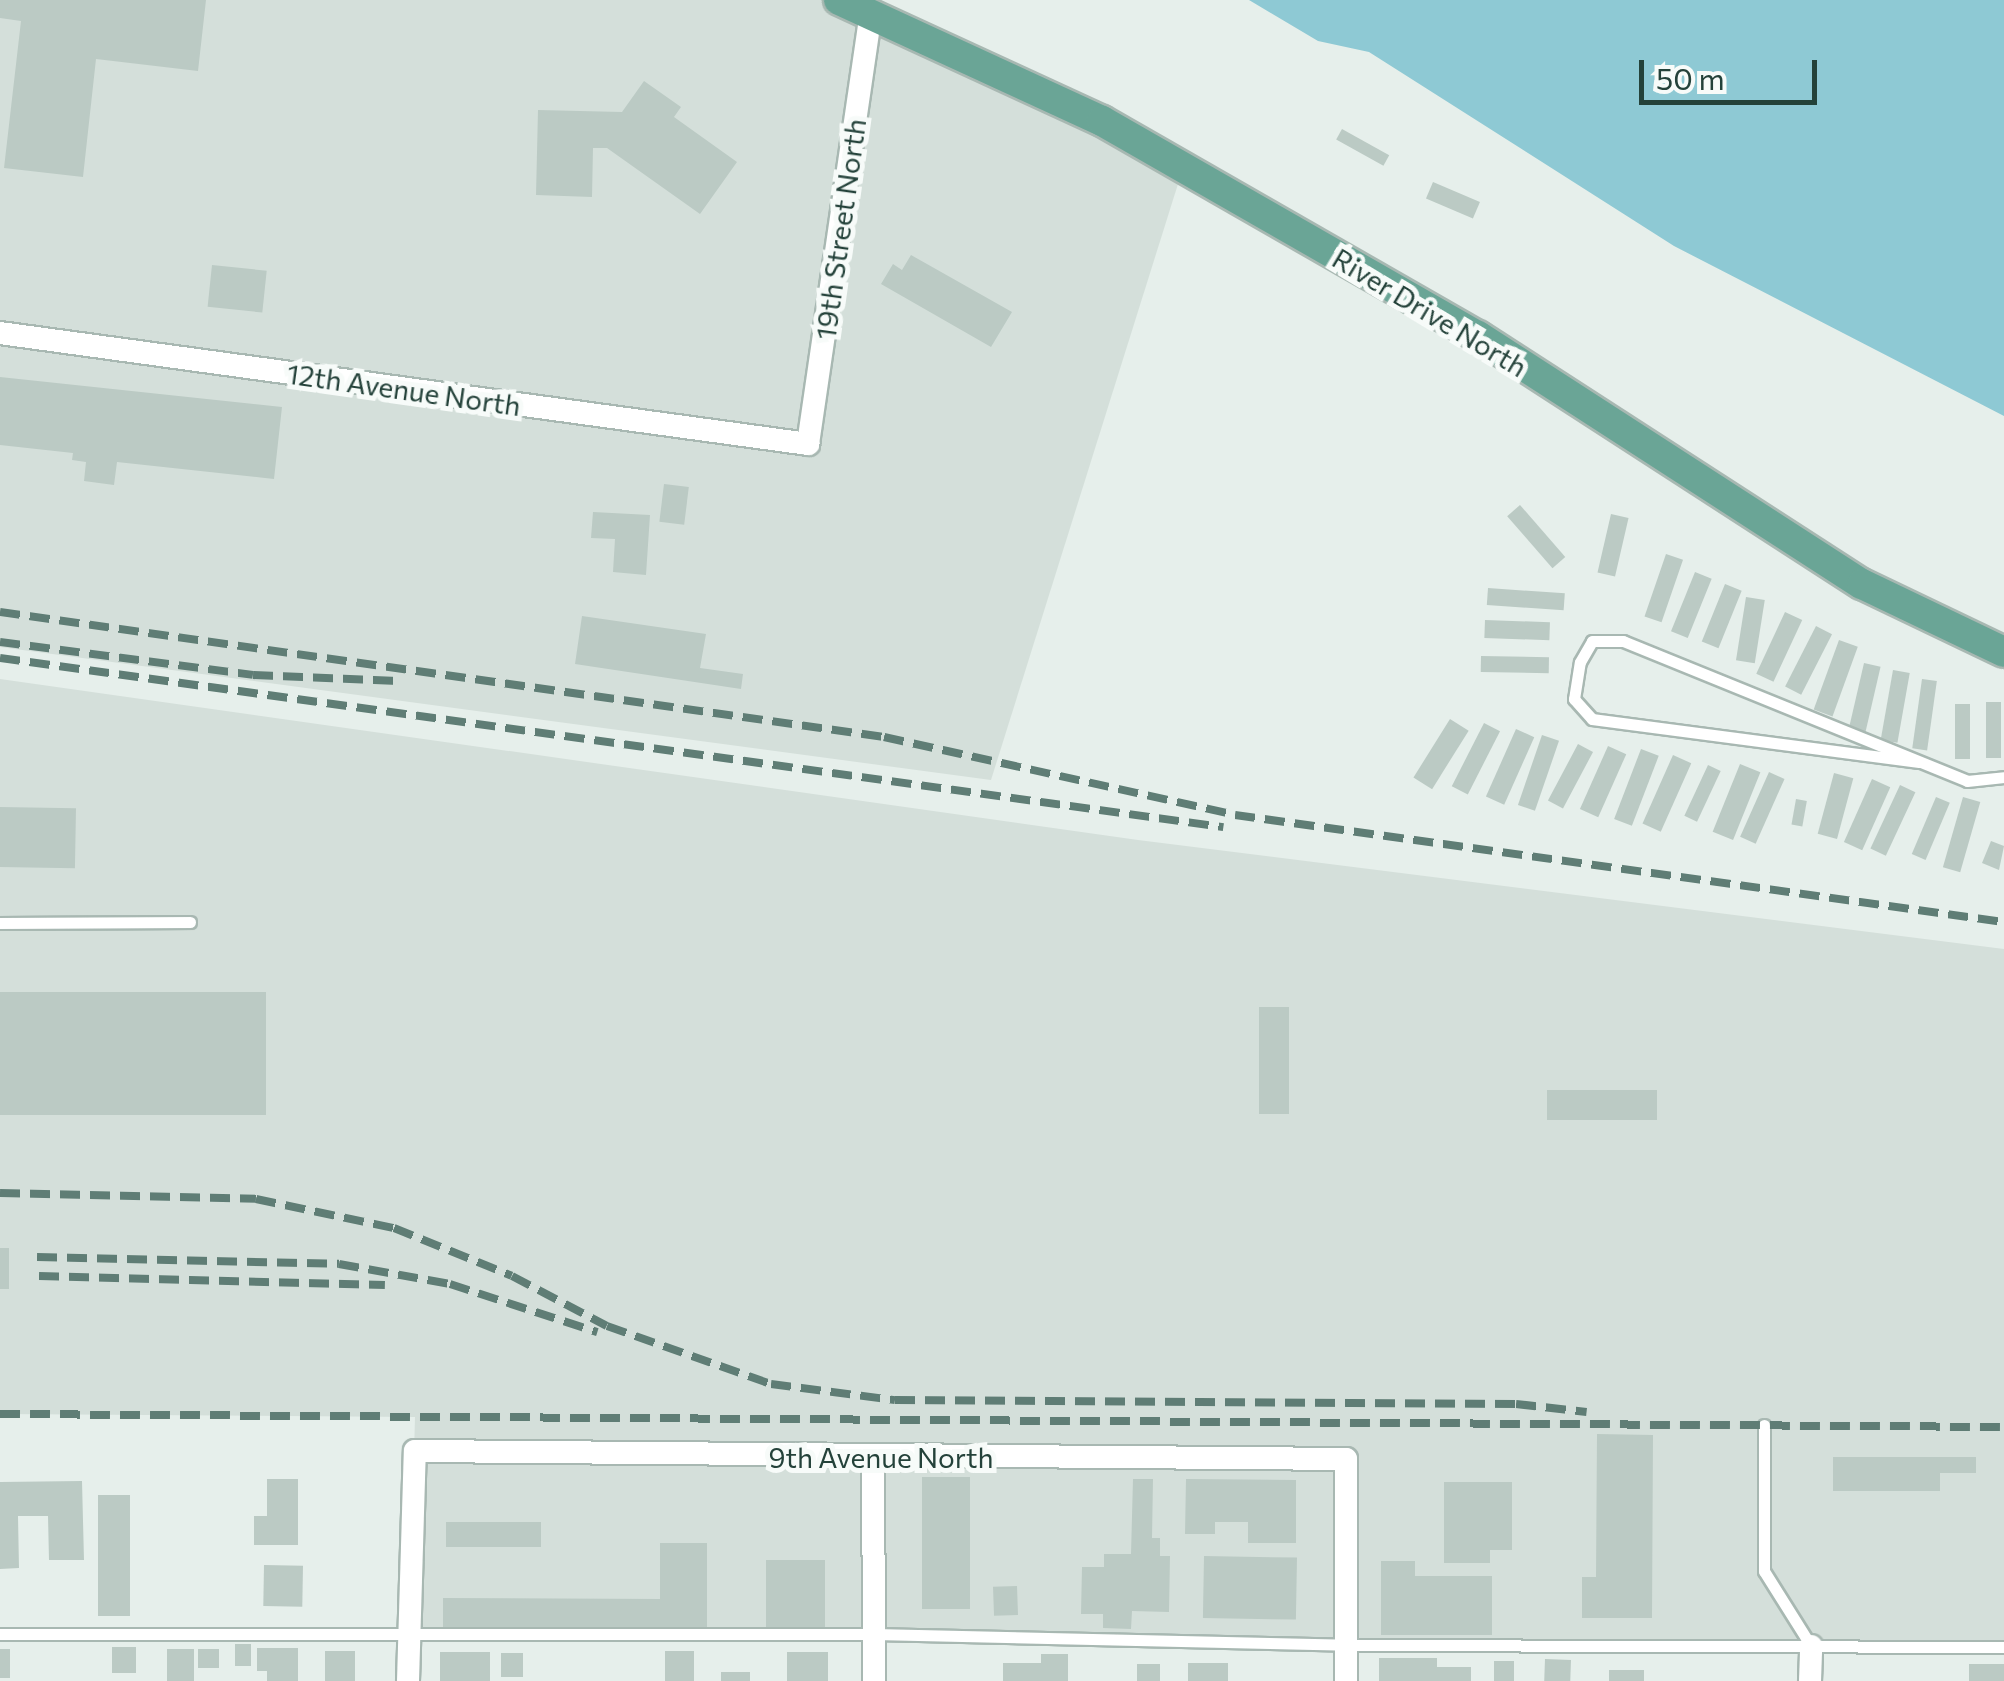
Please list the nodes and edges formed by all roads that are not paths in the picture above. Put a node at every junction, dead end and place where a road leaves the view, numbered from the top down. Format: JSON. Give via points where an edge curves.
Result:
{"nodes":[{"id":1,"x":839,"y":0,"type":"edge"},
{"id":2,"x":870,"y":13,"type":"junction"},
{"id":3,"x":0,"y":333,"type":"edge"},
{"id":4,"x":808,"y":444,"type":"joint"},
{"id":5,"x":2004,"y":652,"type":"edge"},
{"id":6,"x":1919,"y":762,"type":"junction"},
{"id":7,"x":2004,"y":777,"type":"edge"},
{"id":8,"x":190,"y":922,"type":"dead end"},
{"id":9,"x":0,"y":923,"type":"edge"},
{"id":10,"x":1764,"y":1425,"type":"dead end"},
{"id":11,"x":873,"y":1458,"type":"junction"},
{"id":12,"x":0,"y":1634,"type":"edge"},
{"id":13,"x":874,"y":1634,"type":"junction"},
{"id":14,"x":409,"y":1638,"type":"junction"},
{"id":15,"x":1347,"y":1645,"type":"junction"},
{"id":16,"x":1811,"y":1646,"type":"junction"},
{"id":17,"x":2004,"y":1647,"type":"edge"},
{"id":18,"x":408,"y":1681,"type":"edge"},
{"id":19,"x":874,"y":1681,"type":"edge"},
{"id":20,"x":1346,"y":1681,"type":"edge"},
{"id":21,"x":1810,"y":1681,"type":"edge"}],
"edges":[{"from":1,"to":2,"type":"main road","name":"River Drive North"},
{"from":2,"to":4,"type":"street","name":"19th Street North"},
{"from":2,"to":5,"type":"main road","name":"River Drive North","via":[[1102,122],[1478,336],[1862,584]]},
{"from":3,"to":4,"type":"street","name":"12th Avenue North"},
{"from":6,"to":6,"type":"lane","via":[[1622,641],[1592,641],[1580,662],[1574,699],[1592,720]]},
{"from":6,"to":7,"type":"lane","via":[[1966,781]]},
{"from":8,"to":9,"type":"lane"},
{"from":10,"to":16,"type":"lane","via":[[1764,1571]]},
{"from":11,"to":13,"type":"street"},
{"from":11,"to":14,"type":"street","name":"9th Avenue North","via":[[415,1451]]},
{"from":11,"to":15,"type":"street","name":"9th Avenue North","via":[[1346,1459]]},
{"from":12,"to":14,"type":"lane"},
{"from":13,"to":14,"type":"lane"},
{"from":13,"to":15,"type":"lane"},
{"from":13,"to":19,"type":"street"},
{"from":14,"to":18,"type":"street"},
{"from":15,"to":16,"type":"lane"},
{"from":15,"to":20,"type":"street"},
{"from":16,"to":17,"type":"lane"},
{"from":16,"to":21,"type":"street"}]}
